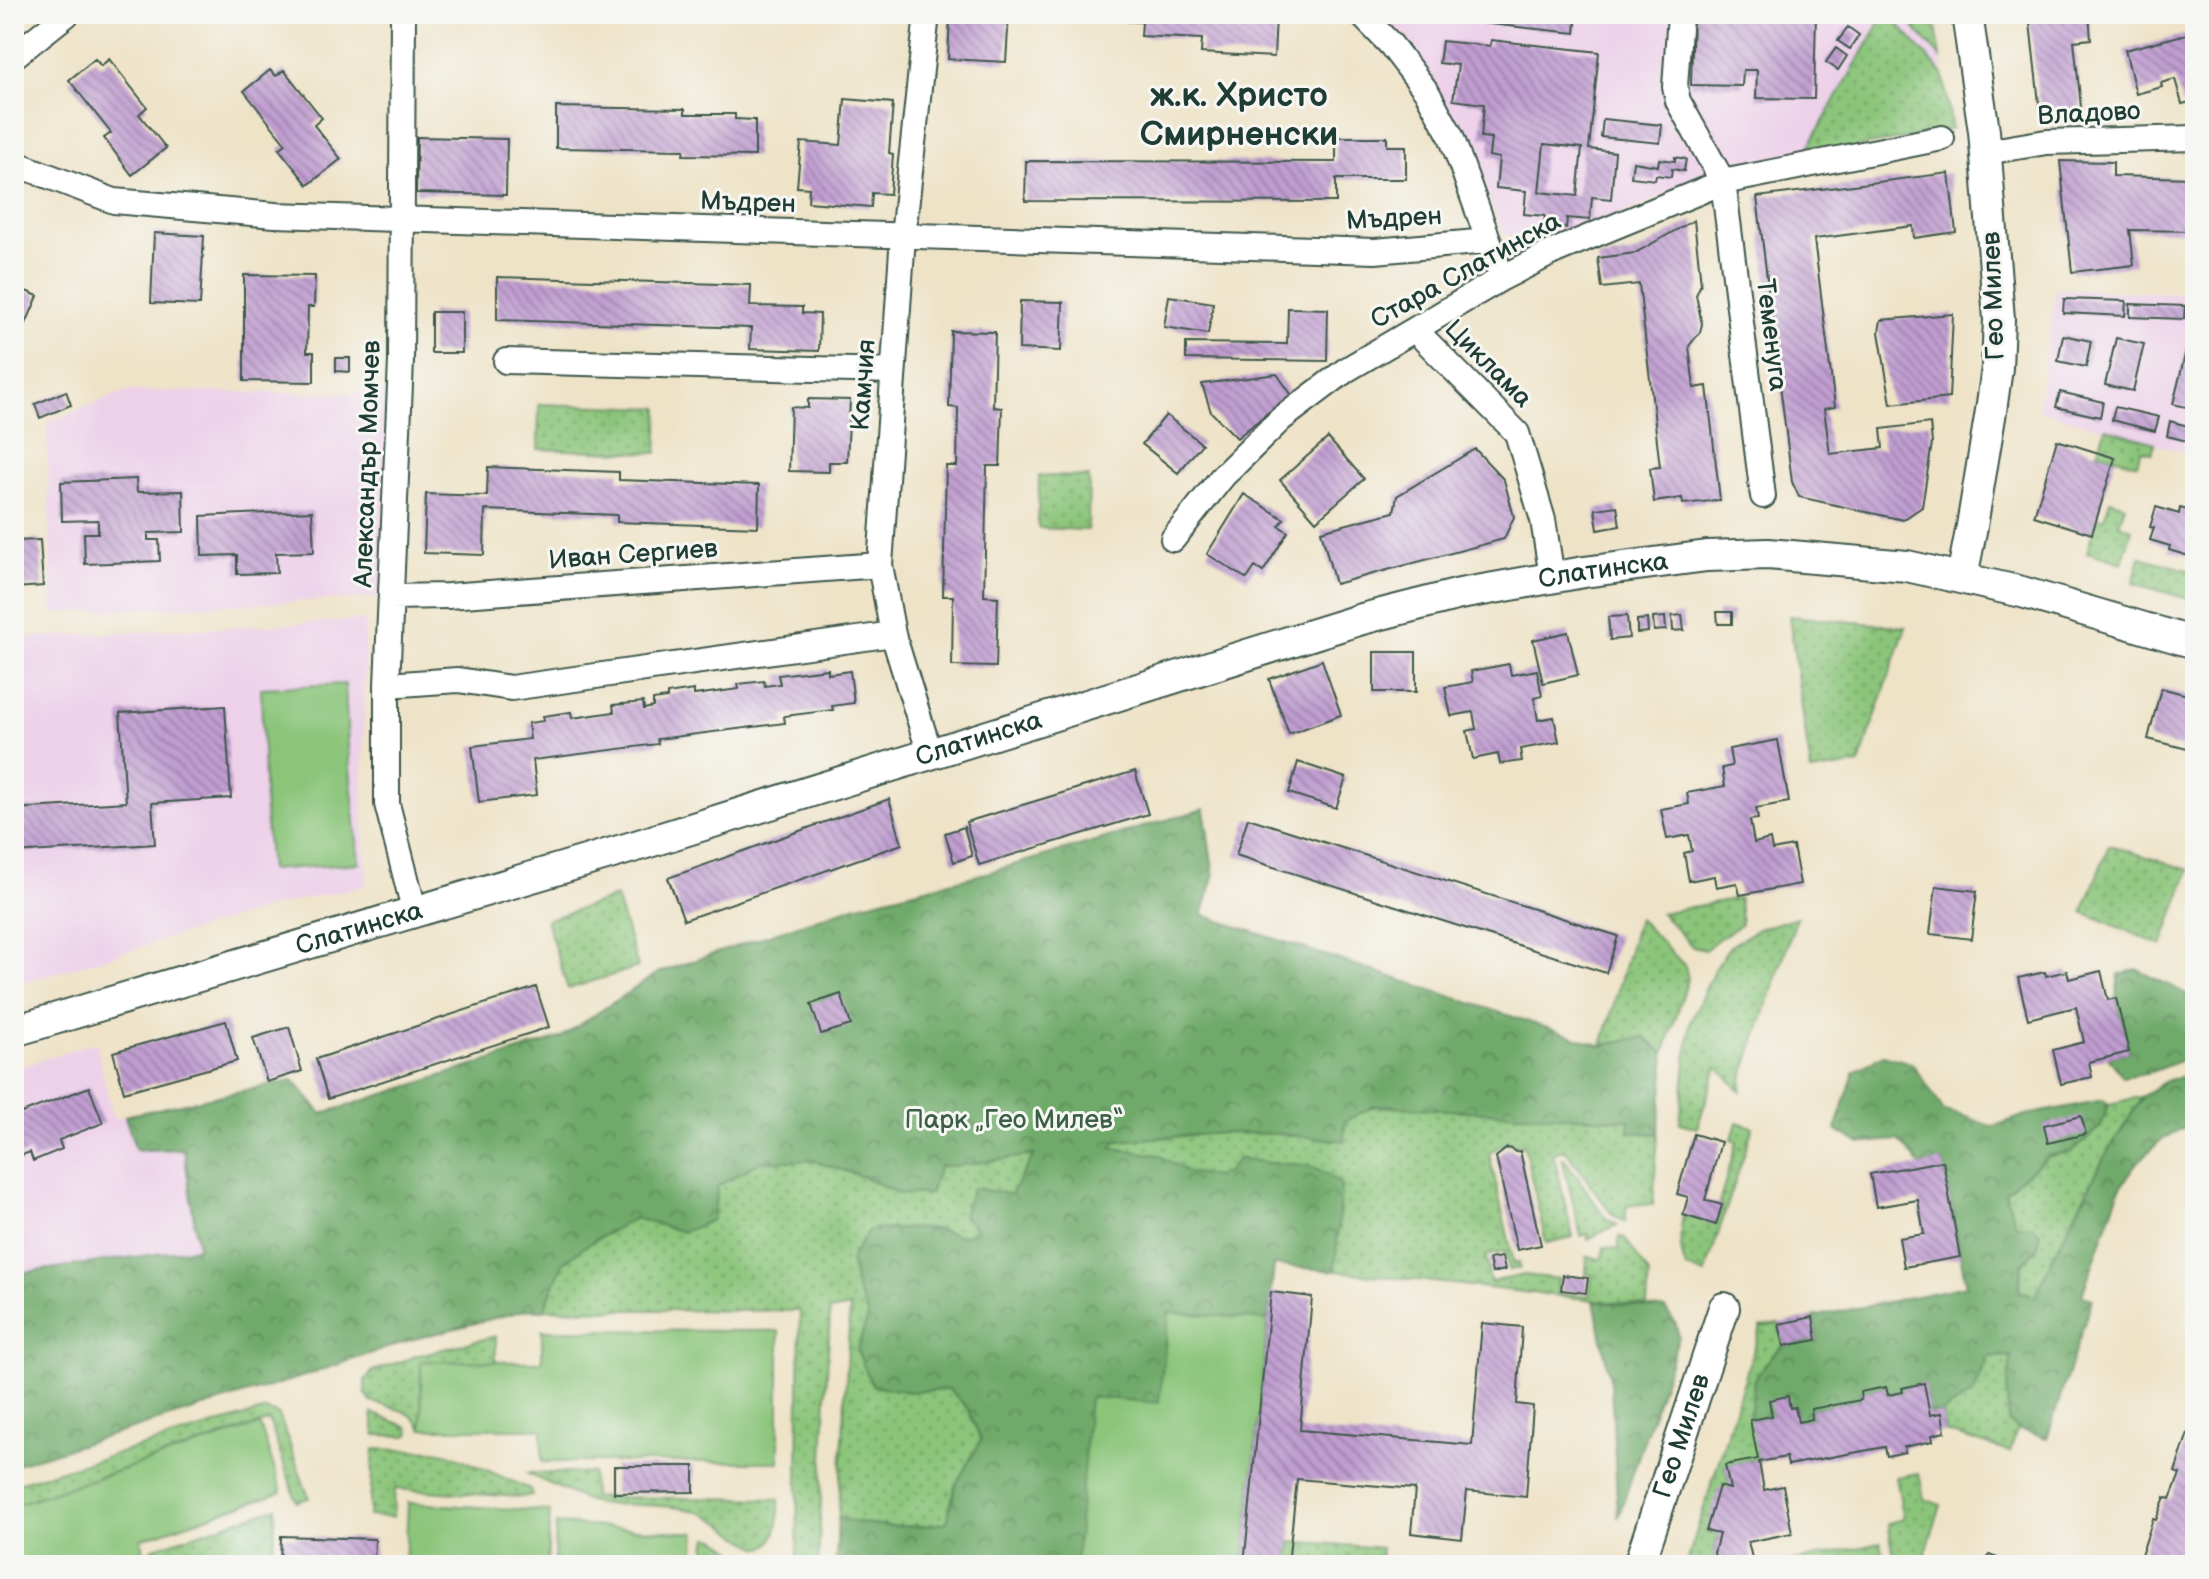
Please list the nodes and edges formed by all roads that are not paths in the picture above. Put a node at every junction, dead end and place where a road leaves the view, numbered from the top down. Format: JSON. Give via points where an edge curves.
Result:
{"nodes":[{"id":1,"x":67,"y":14,"type":"edge"},
{"id":2,"x":403,"y":14,"type":"edge"},
{"id":3,"x":927,"y":14,"type":"edge"},
{"id":4,"x":1361,"y":14,"type":"edge"},
{"id":5,"x":1680,"y":14,"type":"edge"},
{"id":6,"x":1967,"y":14,"type":"edge"},
{"id":7,"x":14,"y":56,"type":"edge"},
{"id":8,"x":1942,"y":138,"type":"dead end"},
{"id":9,"x":2195,"y":138,"type":"edge"},
{"id":10,"x":1986,"y":152,"type":"junction"},
{"id":11,"x":14,"y":163,"type":"edge"},
{"id":12,"x":1723,"y":182,"type":"junction"},
{"id":13,"x":401,"y":219,"type":"junction"},
{"id":14,"x":903,"y":236,"type":"junction"},
{"id":15,"x":1488,"y":241,"type":"junction"},
{"id":16,"x":1502,"y":278,"type":"junction"},
{"id":17,"x":1415,"y":330,"type":"junction"},
{"id":18,"x":506,"y":361,"type":"dead end"},
{"id":19,"x":893,"y":371,"type":"junction"},
{"id":20,"x":1763,"y":496,"type":"dead end"},
{"id":21,"x":1173,"y":539,"type":"dead end"},
{"id":22,"x":880,"y":565,"type":"junction"},
{"id":23,"x":1552,"y":577,"type":"junction"},
{"id":24,"x":1962,"y":577,"type":"junction"},
{"id":25,"x":391,"y":597,"type":"junction"},
{"id":26,"x":893,"y":634,"type":"junction"},
{"id":27,"x":2195,"y":643,"type":"edge"},
{"id":28,"x":387,"y":685,"type":"junction"},
{"id":29,"x":930,"y":754,"type":"junction"},
{"id":30,"x":415,"y":913,"type":"junction"},
{"id":31,"x":14,"y":1031,"type":"edge"},
{"id":32,"x":1724,"y":1308,"type":"dead end"},
{"id":33,"x":1639,"y":1565,"type":"edge"}],
"edges":[{"from":1,"to":7,"type":"street"},
{"from":2,"to":13,"type":"street","name":"Александър Момчев"},
{"from":3,"to":14,"type":"street","name":"Камчия"},
{"from":4,"to":15,"type":"street","via":[[1427,92],[1451,136]]},
{"from":5,"to":12,"type":"street","via":[[1678,101]]},
{"from":6,"to":10,"type":"street","name":"Гео Милев"},
{"from":8,"to":12,"type":"street","name":"Стара Слатинска"},
{"from":9,"to":10,"type":"street","name":"Владово","via":[[2046,142]]},
{"from":10,"to":24,"type":"street","name":"Гео Милев","via":[[1999,319],[1997,368]]},
{"from":11,"to":13,"type":"street","name":"Мъдрен","via":[[114,201]]},
{"from":12,"to":16,"type":"street","name":"Стара Слатинска"},
{"from":12,"to":20,"type":"street","name":"Теменуга"},
{"from":13,"to":14,"type":"street","name":"Мъдрен"},
{"from":13,"to":25,"type":"street","name":"Александър Момчев","via":[[401,372]]},
{"from":14,"to":15,"type":"street","name":"Мъдрен","via":[[1375,251]]},
{"from":14,"to":19,"type":"street","name":"Камчия"},
{"from":15,"to":16,"type":"street"},
{"from":16,"to":17,"type":"street","name":"Стара Слатинска"},
{"from":17,"to":21,"type":"street","name":"Стара Слатинска","via":[[1346,370],[1281,419],[1223,476]]},
{"from":17,"to":23,"type":"street","name":"Циклама","via":[[1517,433],[1543,520]]},
{"from":18,"to":19,"type":"street"},
{"from":19,"to":22,"type":"street","name":"Камчия"},
{"from":22,"to":25,"type":"street","name":"Иван Сергиев"},
{"from":22,"to":26,"type":"street","name":"Камчия"},
{"from":23,"to":24,"type":"street","name":"Слатинска","via":[[1707,556],[1768,554],[1907,566]]},
{"from":23,"to":29,"type":"street","name":"Слатинска","via":[[1362,619]]},
{"from":24,"to":27,"type":"street","name":"Слатинска"},
{"from":25,"to":28,"type":"street","name":"Александър Момчев"},
{"from":26,"to":28,"type":"street","via":[[511,688],[458,680]]},
{"from":26,"to":29,"type":"street","name":"Камчия"},
{"from":28,"to":30,"type":"street","name":"Александър Момчев","via":[[387,804]]},
{"from":29,"to":30,"type":"street","name":"Слатинска"},
{"from":30,"to":31,"type":"street","name":"Слатинска"},
{"from":32,"to":33,"type":"street","name":"Гео Милев"}]}
